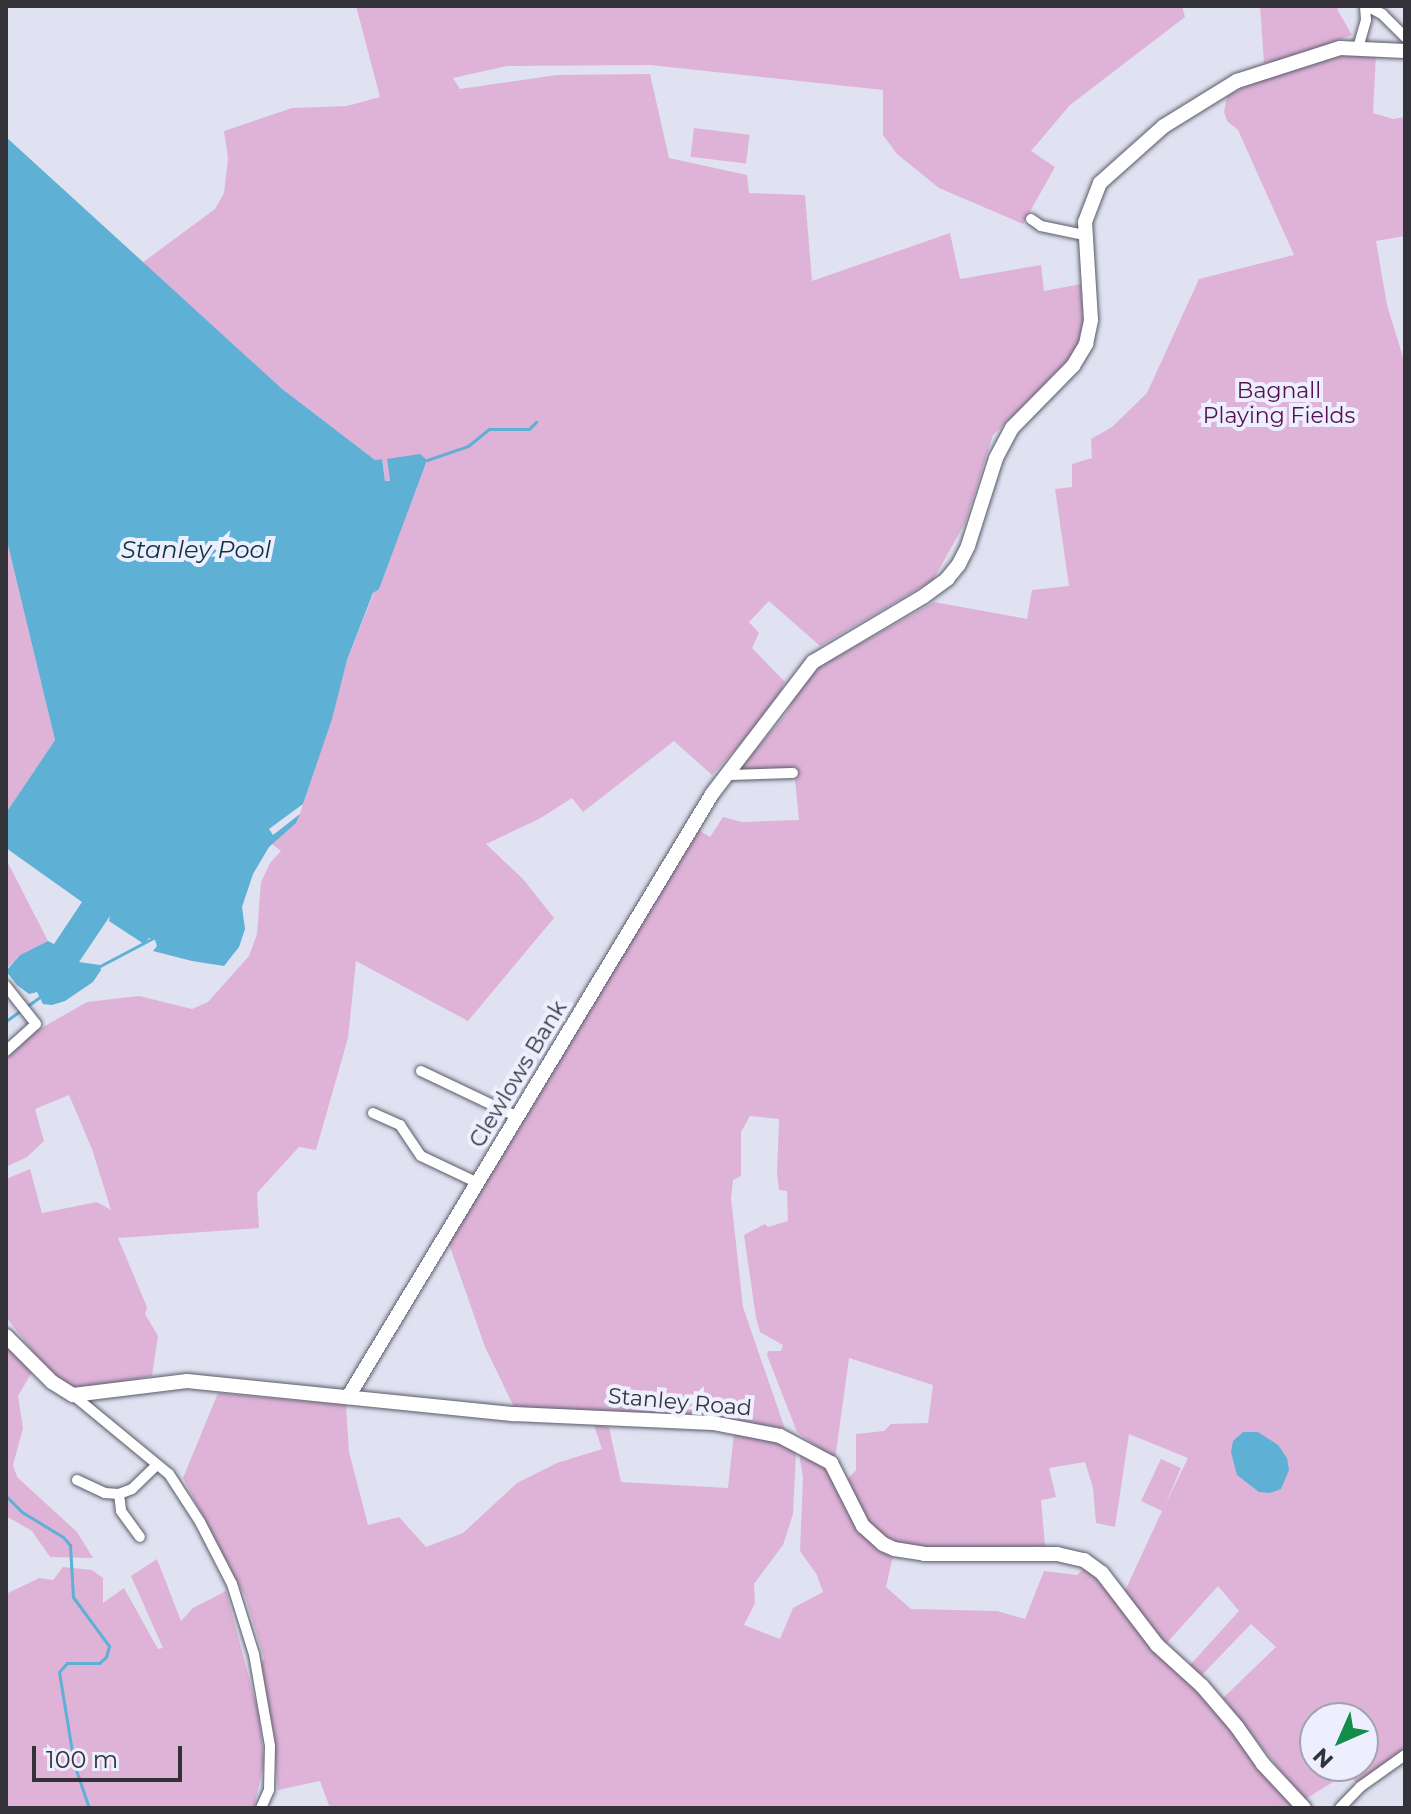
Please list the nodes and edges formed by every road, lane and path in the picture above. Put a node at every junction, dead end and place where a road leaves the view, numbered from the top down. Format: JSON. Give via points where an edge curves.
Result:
{"nodes":[{"id":1,"x":1366,"y":6,"type":"edge"},
{"id":2,"x":1405,"y":37,"type":"edge"},
{"id":3,"x":1358,"y":48,"type":"junction"},
{"id":4,"x":1405,"y":51,"type":"edge"},
{"id":5,"x":1031,"y":219,"type":"dead end"},
{"id":6,"x":1084,"y":235,"type":"junction"},
{"id":7,"x":793,"y":773,"type":"dead end"},
{"id":8,"x":728,"y":775,"type":"junction"},
{"id":9,"x":6,"y":986,"type":"edge"},
{"id":10,"x":6,"y":1051,"type":"edge"},
{"id":11,"x":421,"y":1071,"type":"dead end"},
{"id":12,"x":373,"y":1113,"type":"dead end"},
{"id":13,"x":518,"y":1117,"type":"junction"},
{"id":14,"x":478,"y":1183,"type":"junction"},
{"id":15,"x":6,"y":1336,"type":"edge"},
{"id":16,"x":73,"y":1395,"type":"junction"},
{"id":17,"x":348,"y":1397,"type":"junction"},
{"id":18,"x":157,"y":1465,"type":"junction"},
{"id":19,"x":77,"y":1480,"type":"dead end"},
{"id":20,"x":119,"y":1494,"type":"junction"},
{"id":21,"x":140,"y":1537,"type":"dead end"},
{"id":22,"x":1405,"y":1755,"type":"edge"},
{"id":23,"x":261,"y":1808,"type":"edge"},
{"id":24,"x":1304,"y":1808,"type":"edge"},
{"id":25,"x":1340,"y":1808,"type":"edge"}],
"edges":[{"from":1,"to":2,"type":"street"},
{"from":1,"to":3,"type":"street"},
{"from":3,"to":4,"type":"street","name":"Clewlows Bank"},
{"from":3,"to":6,"type":"street","name":"Clewlows Bank","via":[[1340,48],[1237,81],[1164,126],[1100,183]]},
{"from":5,"to":6,"type":"street"},
{"from":6,"to":8,"type":"street","name":"Clewlows Bank","via":[[1091,320],[1086,344],[1073,366],[1012,428],[996,458],[959,564],[915,602],[813,662]]},
{"from":7,"to":8,"type":"street"},
{"from":8,"to":13,"type":"street","name":"Clewlows Bank","via":[[681,843]]},
{"from":9,"to":10,"type":"street","via":[[36,1024]]},
{"from":11,"to":13,"type":"street"},
{"from":12,"to":14,"type":"street","via":[[400,1125],[421,1156]]},
{"from":13,"to":14,"type":"street","name":"Clewlows Bank"},
{"from":14,"to":17,"type":"street","name":"Clewlows Bank"},
{"from":15,"to":16,"type":"street","via":[[52,1382]]},
{"from":16,"to":17,"type":"street","name":"Stanley Road","via":[[187,1381]]},
{"from":16,"to":18,"type":"street"},
{"from":17,"to":24,"type":"street","name":"Stanley Road","via":[[756,1430],[780,1436],[831,1463],[863,1526],[894,1549],[924,1554],[1057,1554],[1084,1560],[1102,1573],[1157,1645],[1202,1686]]},
{"from":18,"to":20,"type":"street"},
{"from":18,"to":23,"type":"street","via":[[169,1474],[200,1522],[239,1604],[270,1746],[269,1790]]},
{"from":19,"to":20,"type":"street"},
{"from":20,"to":21,"type":"street","via":[[121,1511]]},
{"from":22,"to":25,"type":"street"}]}
